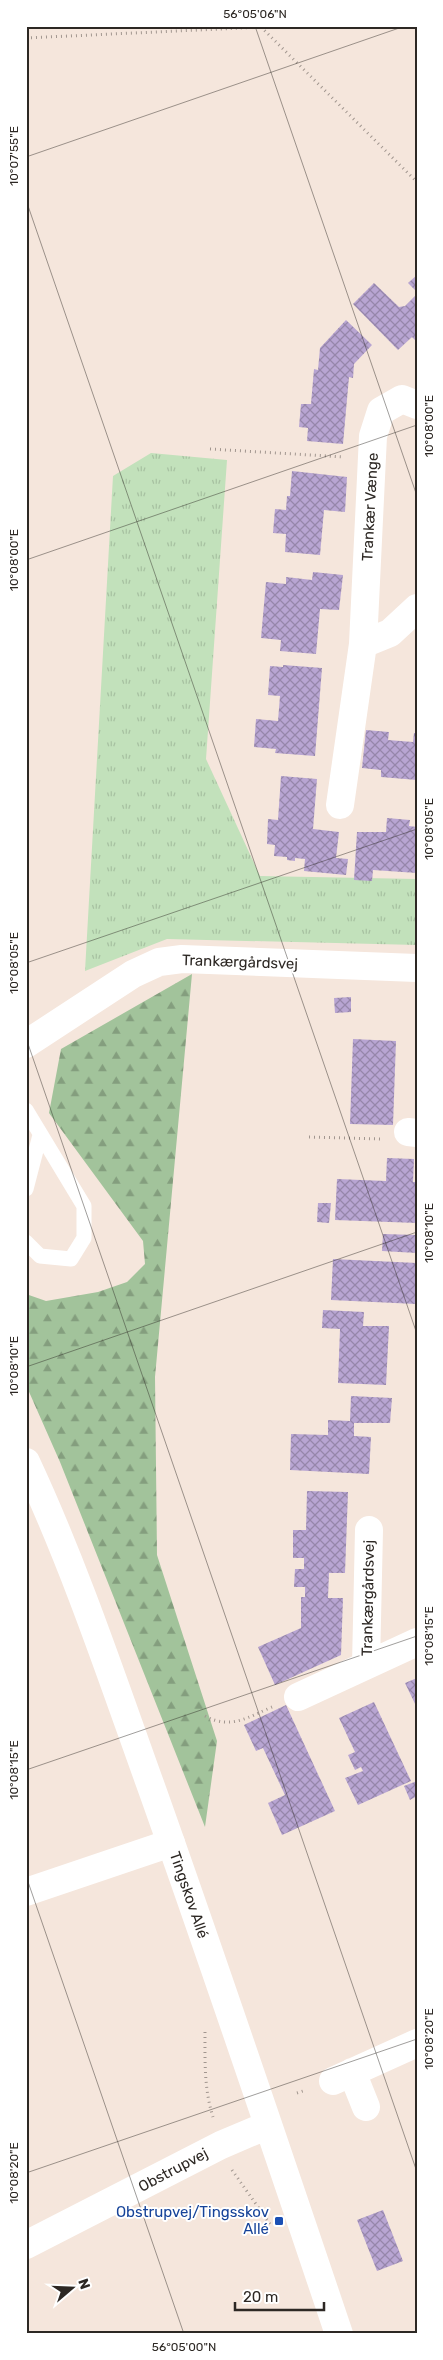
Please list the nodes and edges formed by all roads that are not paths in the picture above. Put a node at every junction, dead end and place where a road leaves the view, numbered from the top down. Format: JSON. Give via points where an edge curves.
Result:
{"nodes":[{"id":1,"x":417,"y":405,"type":"edge"},
{"id":2,"x":417,"y":608,"type":"edge"},
{"id":3,"x":363,"y":644,"type":"junction"},
{"id":4,"x":340,"y":805,"type":"dead end"},
{"id":5,"x":417,"y":968,"type":"edge"},
{"id":6,"x":26,"y":1044,"type":"edge"},
{"id":7,"x":26,"y":1110,"type":"edge"},
{"id":8,"x":40,"y":1135,"type":"junction"},
{"id":9,"x":26,"y":1189,"type":"edge"},
{"id":10,"x":26,"y":1242,"type":"edge"},
{"id":11,"x":26,"y":1462,"type":"edge"},
{"id":12,"x":369,"y":1530,"type":"dead end"},
{"id":13,"x":417,"y":1642,"type":"edge"},
{"id":14,"x":366,"y":1665,"type":"junction"},
{"id":15,"x":298,"y":1697,"type":"road end"},
{"id":16,"x":171,"y":1844,"type":"junction"},
{"id":17,"x":26,"y":1892,"type":"edge"},
{"id":18,"x":417,"y":2044,"type":"edge"},
{"id":19,"x":366,"y":2107,"type":"dead end"},
{"id":20,"x":268,"y":2125,"type":"junction"},
{"id":21,"x":26,"y":2245,"type":"edge"},
{"id":22,"x":339,"y":2334,"type":"edge"}],
"edges":[{"from":1,"to":3,"type":"street","name":"Trankær Vænge","via":[[402,399],[381,411],[373,436]]},
{"from":2,"to":3,"type":"street","via":[[390,633]]},
{"from":3,"to":4,"type":"street","name":"Trankær Vænge"},
{"from":5,"to":6,"type":"street","name":"Trankærgårdsvej","via":[[182,959],[159,962],[133,974]]},
{"from":7,"to":8,"type":"lane"},
{"from":8,"to":9,"type":"lane"},
{"from":8,"to":10,"type":"lane","via":[[84,1206],[84,1238],[71,1259],[40,1256]]},
{"from":11,"to":16,"type":"street","name":"Tingskov Allé","via":[[83,1597]]},
{"from":12,"to":14,"type":"street","name":"Trankærgårdsvej"},
{"from":13,"to":14,"type":"street","name":"Trankærgårdsvej"},
{"from":14,"to":15,"type":"street","name":"Trankærgårdsvej"},
{"from":16,"to":17,"type":"street"},
{"from":16,"to":20,"type":"street","name":"Tingskov Allé"},
{"from":18,"to":19,"type":"street","via":[[342,2077]]},
{"from":20,"to":21,"type":"street","name":"Obstrupvej","via":[[221,2145]]},
{"from":20,"to":22,"type":"street","name":"Tingskov Allé"}]}
